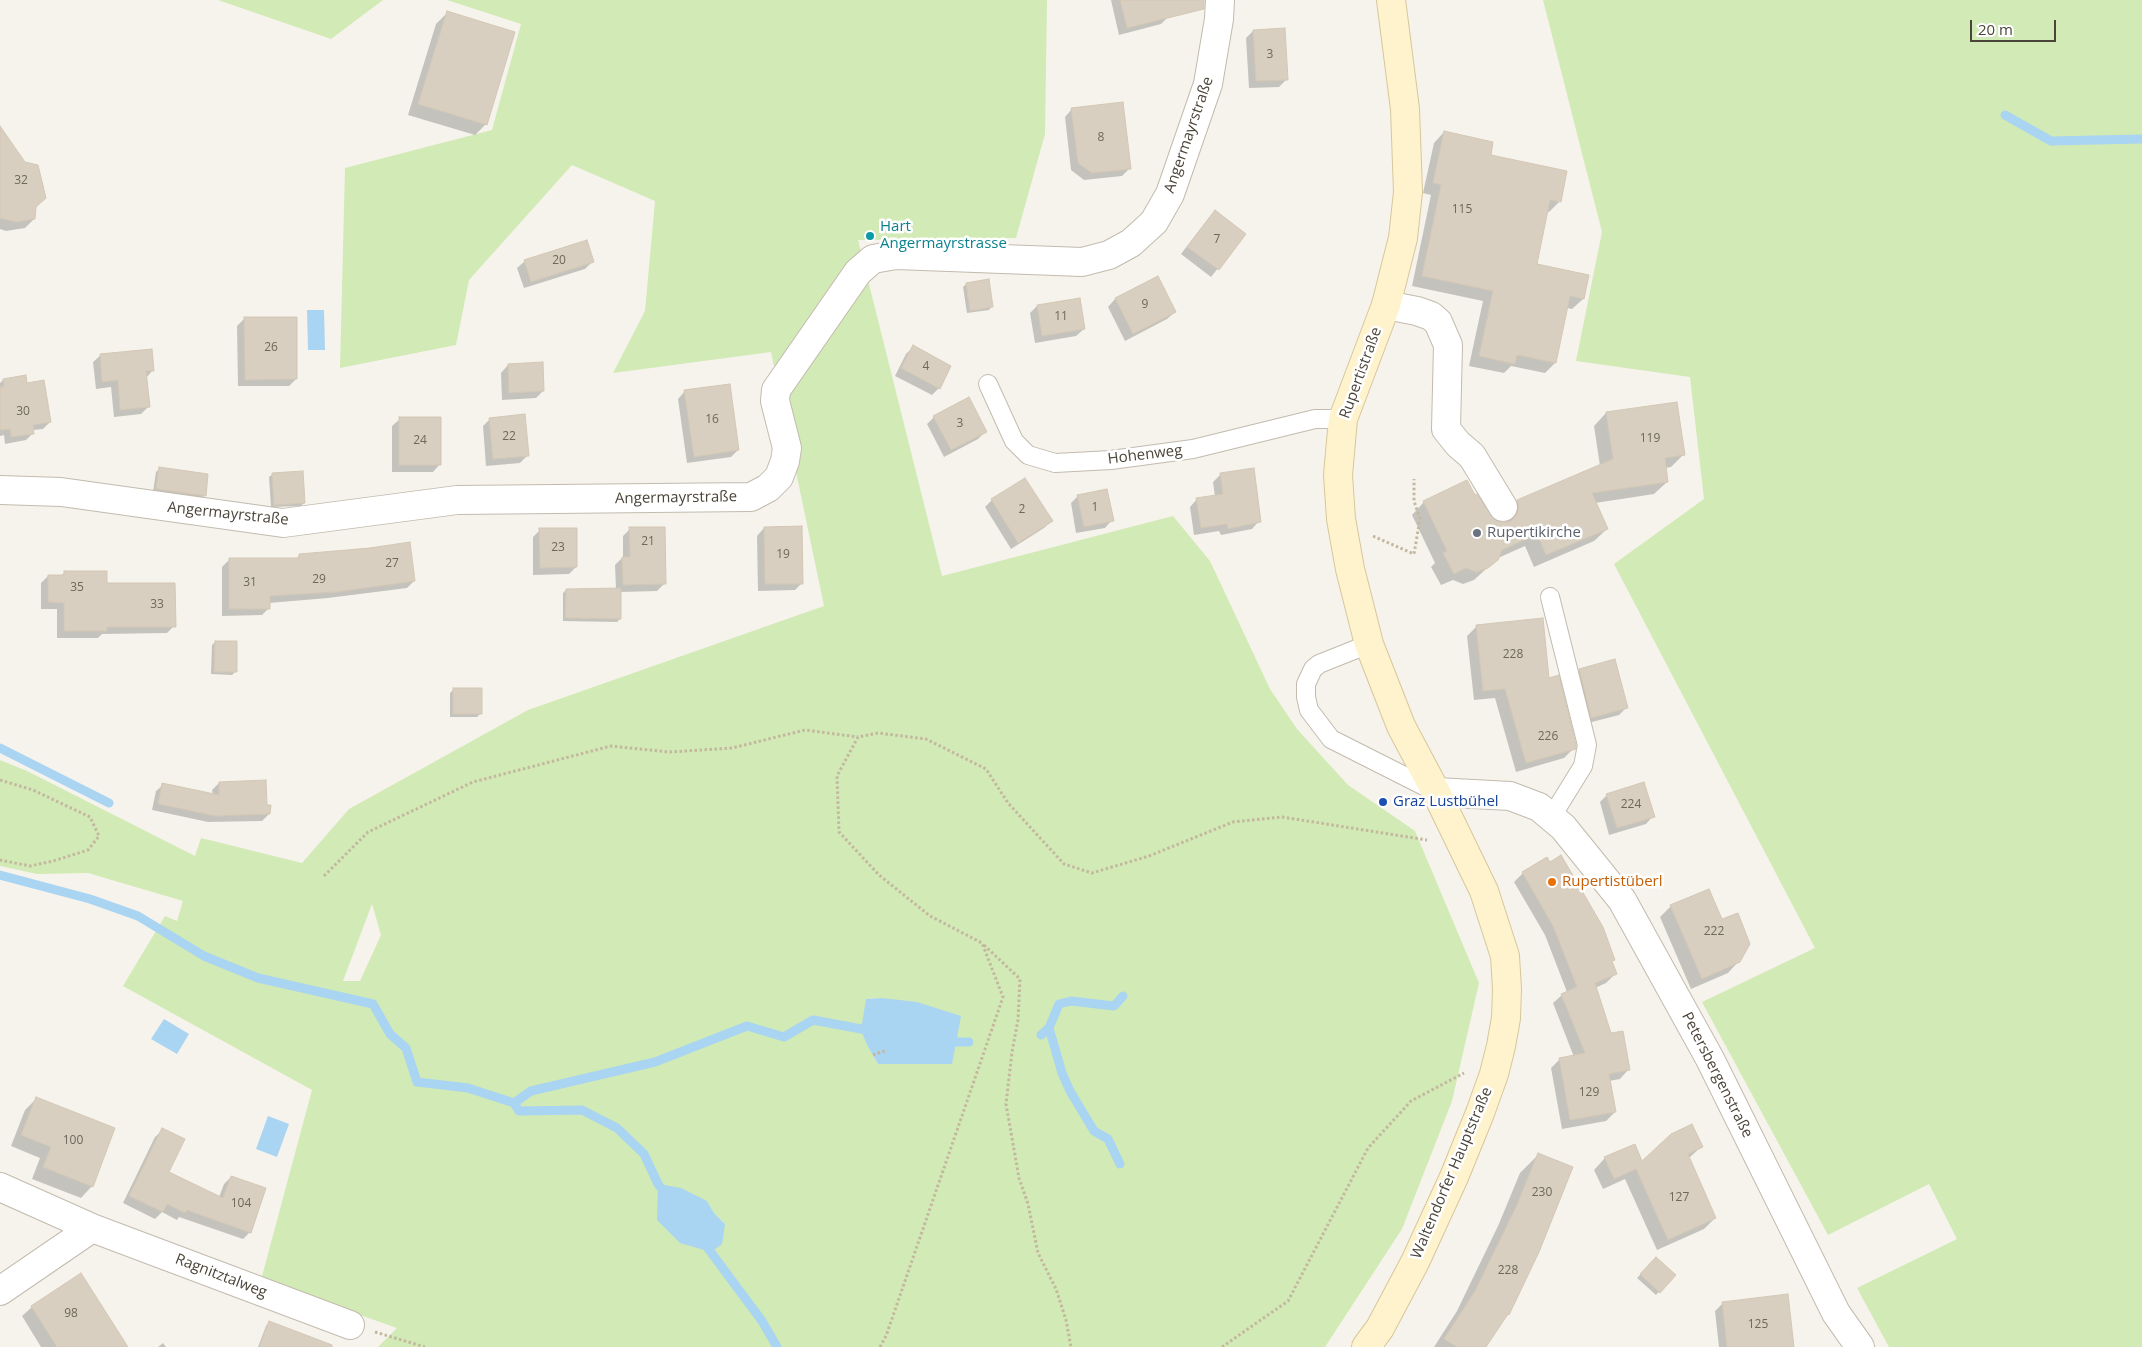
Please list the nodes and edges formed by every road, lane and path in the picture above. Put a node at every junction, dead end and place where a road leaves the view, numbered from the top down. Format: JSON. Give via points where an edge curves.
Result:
{"nodes":[{"id":1,"x":1220,"y":0,"type":"edge"},
{"id":2,"x":1391,"y":0,"type":"edge"},
{"id":3,"x":1386,"y":305,"type":"junction"},
{"id":4,"x":988,"y":384,"type":"dead end"},
{"id":5,"x":1343,"y":419,"type":"junction"},
{"id":6,"x":1414,"y":479,"type":"dead end"},
{"id":7,"x":0,"y":490,"type":"edge"},
{"id":8,"x":1503,"y":507,"type":"dead end"},
{"id":9,"x":1366,"y":533,"type":"dead end"},
{"id":10,"x":1550,"y":597,"type":"dead end"},
{"id":11,"x":1369,"y":644,"type":"junction"},
{"id":12,"x":858,"y":736,"type":"junction"},
{"id":13,"x":0,"y":780,"type":"edge"},
{"id":14,"x":1436,"y":792,"type":"junction"},
{"id":15,"x":1552,"y":816,"type":"junction"},
{"id":16,"x":1462,"y":844,"type":"junction"},
{"id":17,"x":0,"y":860,"type":"edge"},
{"id":18,"x":324,"y":876,"type":"dead end"},
{"id":19,"x":982,"y":943,"type":"junction"},
{"id":20,"x":887,"y":1050,"type":"dead end"},
{"id":21,"x":873,"y":1055,"type":"dead end"},
{"id":22,"x":1494,"y":1074,"type":"junction"},
{"id":23,"x":0,"y":1187,"type":"edge"},
{"id":24,"x":92,"y":1228,"type":"junction"},
{"id":25,"x":0,"y":1291,"type":"edge"},
{"id":26,"x":350,"y":1325,"type":"joint"},
{"id":27,"x":425,"y":1347,"type":"edge"},
{"id":28,"x":880,"y":1347,"type":"edge"},
{"id":29,"x":1071,"y":1347,"type":"edge"},
{"id":30,"x":1222,"y":1347,"type":"edge"},
{"id":31,"x":1366,"y":1347,"type":"edge"},
{"id":32,"x":1860,"y":1347,"type":"edge"}],
"edges":[{"from":1,"to":7,"type":"street","name":"Angermayrstraße","via":[[1208,84],[1170,194],[1154,222],[1131,243],[1109,255],[1082,262],[896,255],[873,259],[858,272],[776,390],[775,401],[787,448],[786,461],[768,488],[751,497],[457,500],[283,523],[61,492]]},
{"from":2,"to":3,"type":"main road","name":"Rupertistraße","via":[[1405,109],[1408,192],[1403,238]]},
{"from":3,"to":5,"type":"main road","name":"Rupertistraße"},
{"from":3,"to":8,"type":"street","via":[[1417,311],[1438,322],[1448,345],[1446,429],[1472,456]]},
{"from":4,"to":5,"type":"lane","name":"Hohenweg","via":[[1014,441],[1028,455],[1055,463],[1111,460],[1193,449],[1315,418]]},
{"from":5,"to":11,"type":"main road","name":"Rupertistraße","via":[[1338,475],[1340,519]]},
{"from":6,"to":9,"type":"path","via":[[1414,501],[1420,518],[1414,554]]},
{"from":10,"to":15,"type":"lane","via":[[1588,745],[1582,766]]},
{"from":11,"to":14,"type":"main road","name":"Rupertistraße","via":[[1401,726]]},
{"from":11,"to":14,"type":"lane","via":[[1313,669],[1306,684],[1309,710],[1331,739]]},
{"from":12,"to":16,"type":"path","via":[[878,733],[926,739],[986,769],[1008,802],[1064,864],[1092,873],[1149,856],[1232,822],[1282,818]]},
{"from":12,"to":18,"type":"path","via":[[805,730],[732,748],[670,752],[611,746],[473,782],[368,832]]},
{"from":12,"to":19,"type":"path","via":[[837,776],[839,832],[879,875],[930,916]]},
{"from":13,"to":17,"type":"path","via":[[33,790],[90,817],[99,836],[88,850],[53,861],[30,866]]},
{"from":14,"to":15,"type":"street","name":"Petersbergenstraße","via":[[1510,796],[1539,807]]},
{"from":14,"to":16,"type":"main road","name":"Waltendorfer Hauptstraße"},
{"from":15,"to":32,"type":"street","name":"Petersbergenstraße","via":[[1622,900],[1710,1059],[1836,1313]]},
{"from":16,"to":22,"type":"main road","name":"Waltendorfer Hauptstraße","via":[[1484,891],[1504,956],[1506,1018]]},
{"from":19,"to":28,"type":"path","via":[[1003,997]]},
{"from":19,"to":29,"type":"path","via":[[1020,979],[1018,1020],[1006,1104],[1019,1178],[1038,1253],[1056,1289]]},
{"from":20,"to":21,"type":"path"},
{"from":22,"to":30,"type":"path","via":[[1475,1067],[1411,1101],[1368,1148],[1288,1301]]},
{"from":22,"to":31,"type":"main road","name":"Waltendorfer Hauptstraße","via":[[1454,1177],[1422,1247],[1380,1328]]},
{"from":23,"to":24,"type":"street","name":"Ragnitztalweg"},
{"from":24,"to":25,"type":"street"},
{"from":24,"to":26,"type":"street","name":"Ragnitztalweg"},
{"from":26,"to":27,"type":"path"}]}
